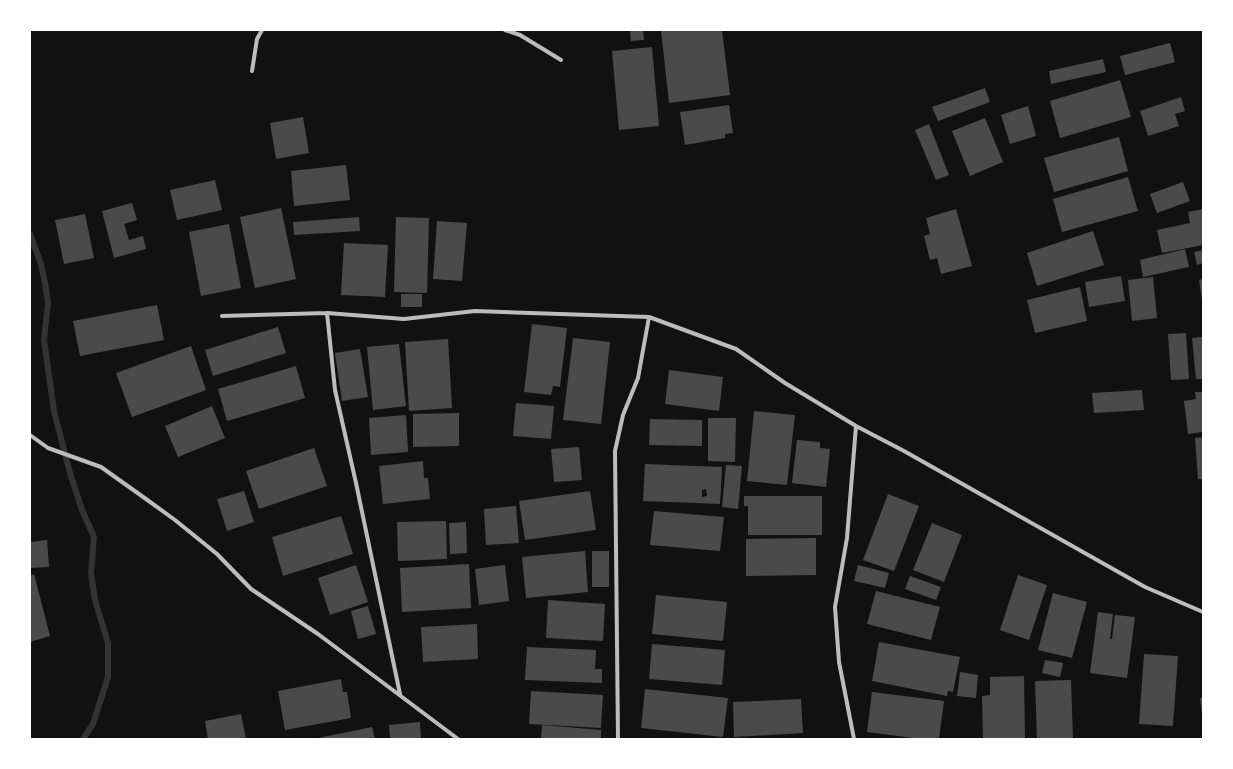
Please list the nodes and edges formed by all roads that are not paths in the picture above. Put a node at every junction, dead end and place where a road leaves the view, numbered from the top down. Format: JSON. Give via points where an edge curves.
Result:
{"nodes":[{"id":1,"x":262,"y":30,"type":"edge"},
{"id":2,"x":505,"y":30,"type":"edge"},
{"id":3,"x":561,"y":60,"type":"dead end"},
{"id":4,"x":252,"y":71,"type":"dead end"},
{"id":5,"x":327,"y":313,"type":"junction"},
{"id":6,"x":222,"y":316,"type":"dead end"},
{"id":7,"x":649,"y":317,"type":"junction"},
{"id":8,"x":856,"y":426,"type":"junction"},
{"id":9,"x":30,"y":435,"type":"edge"},
{"id":10,"x":1203,"y":612,"type":"edge"},
{"id":11,"x":400,"y":694,"type":"junction"},
{"id":12,"x":458,"y":739,"type":"edge"},
{"id":13,"x":618,"y":739,"type":"edge"},
{"id":14,"x":854,"y":739,"type":"edge"}],
"edges":[{"from":1,"to":4,"type":"street","via":[[257,39]]},
{"from":2,"to":3,"type":"street","via":[[520,35]]},
{"from":5,"to":6,"type":"street"},
{"from":5,"to":7,"type":"street","via":[[404,319],[475,311]]},
{"from":5,"to":11,"type":"street","via":[[335,390]]},
{"from":7,"to":8,"type":"street","via":[[736,350]]},
{"from":7,"to":13,"type":"street","via":[[638,378],[623,415],[615,451]]},
{"from":8,"to":10,"type":"street","via":[[904,450],[1145,587]]},
{"from":8,"to":14,"type":"street","via":[[847,538],[835,607],[839,662]]},
{"from":9,"to":11,"type":"street","via":[[48,448],[107,471],[205,544],[251,589]]},
{"from":11,"to":12,"type":"street"}]}
